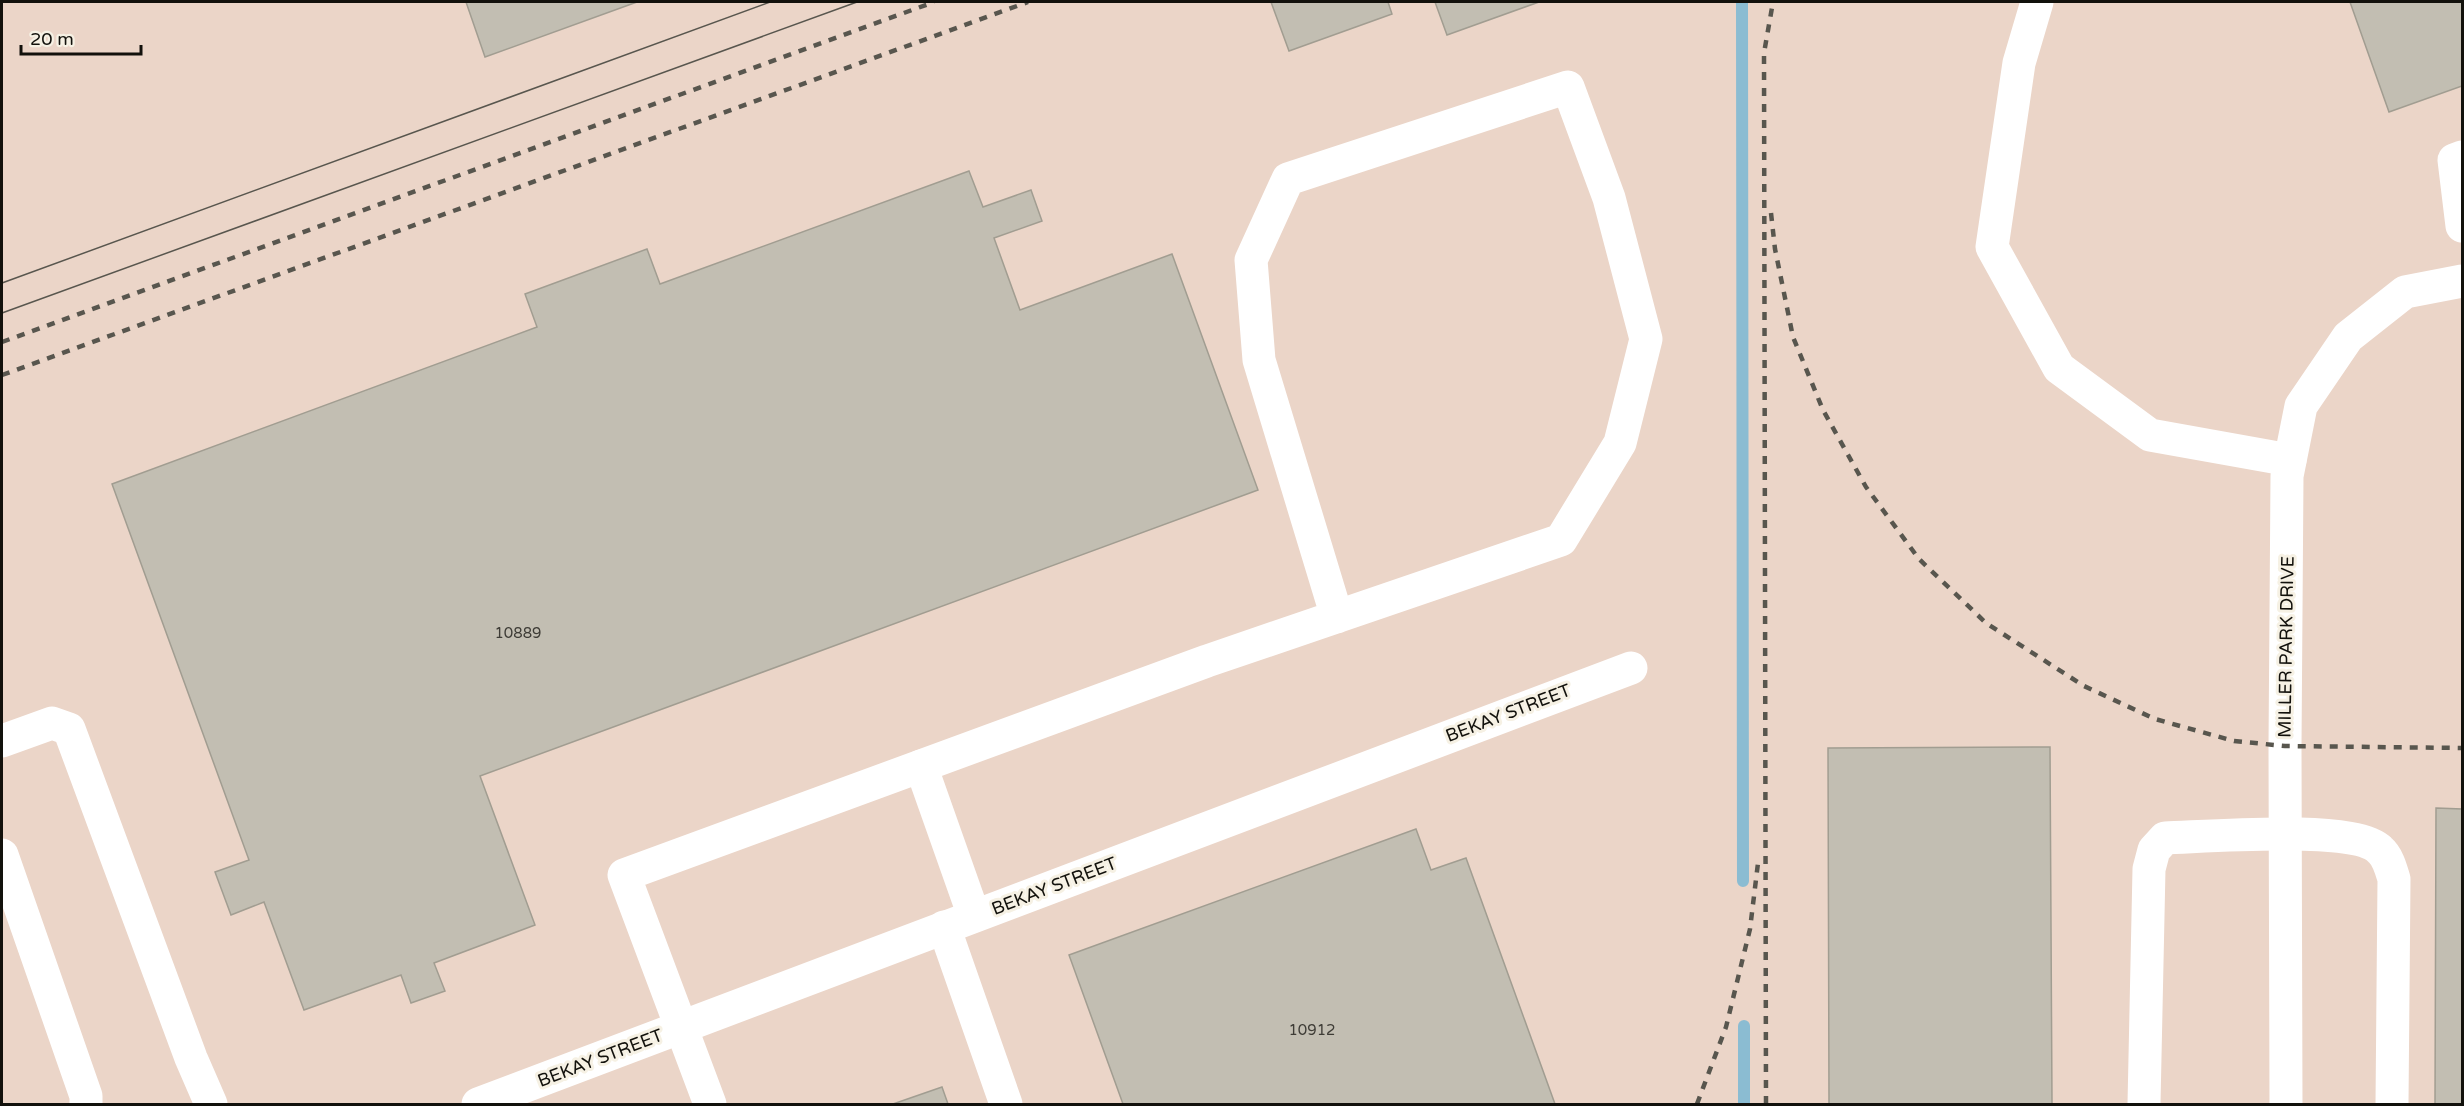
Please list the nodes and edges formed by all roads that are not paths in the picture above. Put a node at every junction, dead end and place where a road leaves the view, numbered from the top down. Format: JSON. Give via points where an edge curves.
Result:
{"nodes":[{"id":1,"x":2037,"y":2,"type":"edge"},
{"id":2,"x":2463,"y":157,"type":"edge"},
{"id":3,"x":2463,"y":226,"type":"edge"},
{"id":4,"x":2463,"y":281,"type":"edge"},
{"id":5,"x":2290,"y":460,"type":"junction"},
{"id":6,"x":1337,"y":616,"type":"junction"},
{"id":7,"x":1631,"y":668,"type":"dead end"},
{"id":8,"x":2,"y":741,"type":"edge"},
{"id":9,"x":921,"y":766,"type":"junction"},
{"id":10,"x":2285,"y":832,"type":"junction"},
{"id":11,"x":2,"y":855,"type":"edge"},
{"id":12,"x":974,"y":916,"type":"junction"},
{"id":13,"x":944,"y":927,"type":"junction"},
{"id":14,"x":681,"y":1027,"type":"junction"},
{"id":15,"x":86,"y":1104,"type":"edge"},
{"id":16,"x":211,"y":1104,"type":"edge"},
{"id":17,"x":478,"y":1104,"type":"edge"},
{"id":18,"x":710,"y":1104,"type":"edge"},
{"id":19,"x":1006,"y":1104,"type":"edge"},
{"id":20,"x":2144,"y":1104,"type":"edge"},
{"id":21,"x":2286,"y":1104,"type":"edge"},
{"id":22,"x":2392,"y":1104,"type":"edge"}],
"edges":[{"from":1,"to":5,"type":"street","via":[[2019,63],[1992,247],[2003,267],[2059,368],[2150,435]]},
{"from":2,"to":3,"type":"street","via":[[2454,160]]},
{"from":4,"to":5,"type":"street","name":"MILLER PARK DRIVE","via":[[2404,292],[2348,337],[2301,406]]},
{"from":5,"to":10,"type":"street","name":"MILLER PARK DRIVE"},
{"from":6,"to":6,"type":"street","via":[[1562,540],[1620,442],[1646,339],[1609,198],[1568,87],[1288,179],[1251,260],[1259,360]]},
{"from":6,"to":9,"type":"street"},
{"from":7,"to":12,"type":"street","name":"BEKAY STREET"},
{"from":8,"to":16,"type":"street","via":[[52,723],[69,729]]},
{"from":9,"to":12,"type":"street"},
{"from":9,"to":14,"type":"street","via":[[624,875]]},
{"from":10,"to":20,"type":"street","via":[[2165,838],[2154,850],[2149,869]]},
{"from":10,"to":21,"type":"street","name":"MILLER PARK DRIVE"},
{"from":10,"to":22,"type":"street","via":[[2352,839],[2379,848],[2389,862],[2394,879]]},
{"from":11,"to":15,"type":"street"},
{"from":12,"to":13,"type":"street","name":"BEKAY STREET"},
{"from":13,"to":14,"type":"street","name":"BEKAY STREET"},
{"from":13,"to":19,"type":"street"},
{"from":14,"to":17,"type":"street","name":"BEKAY STREET"},
{"from":14,"to":18,"type":"street"}]}
